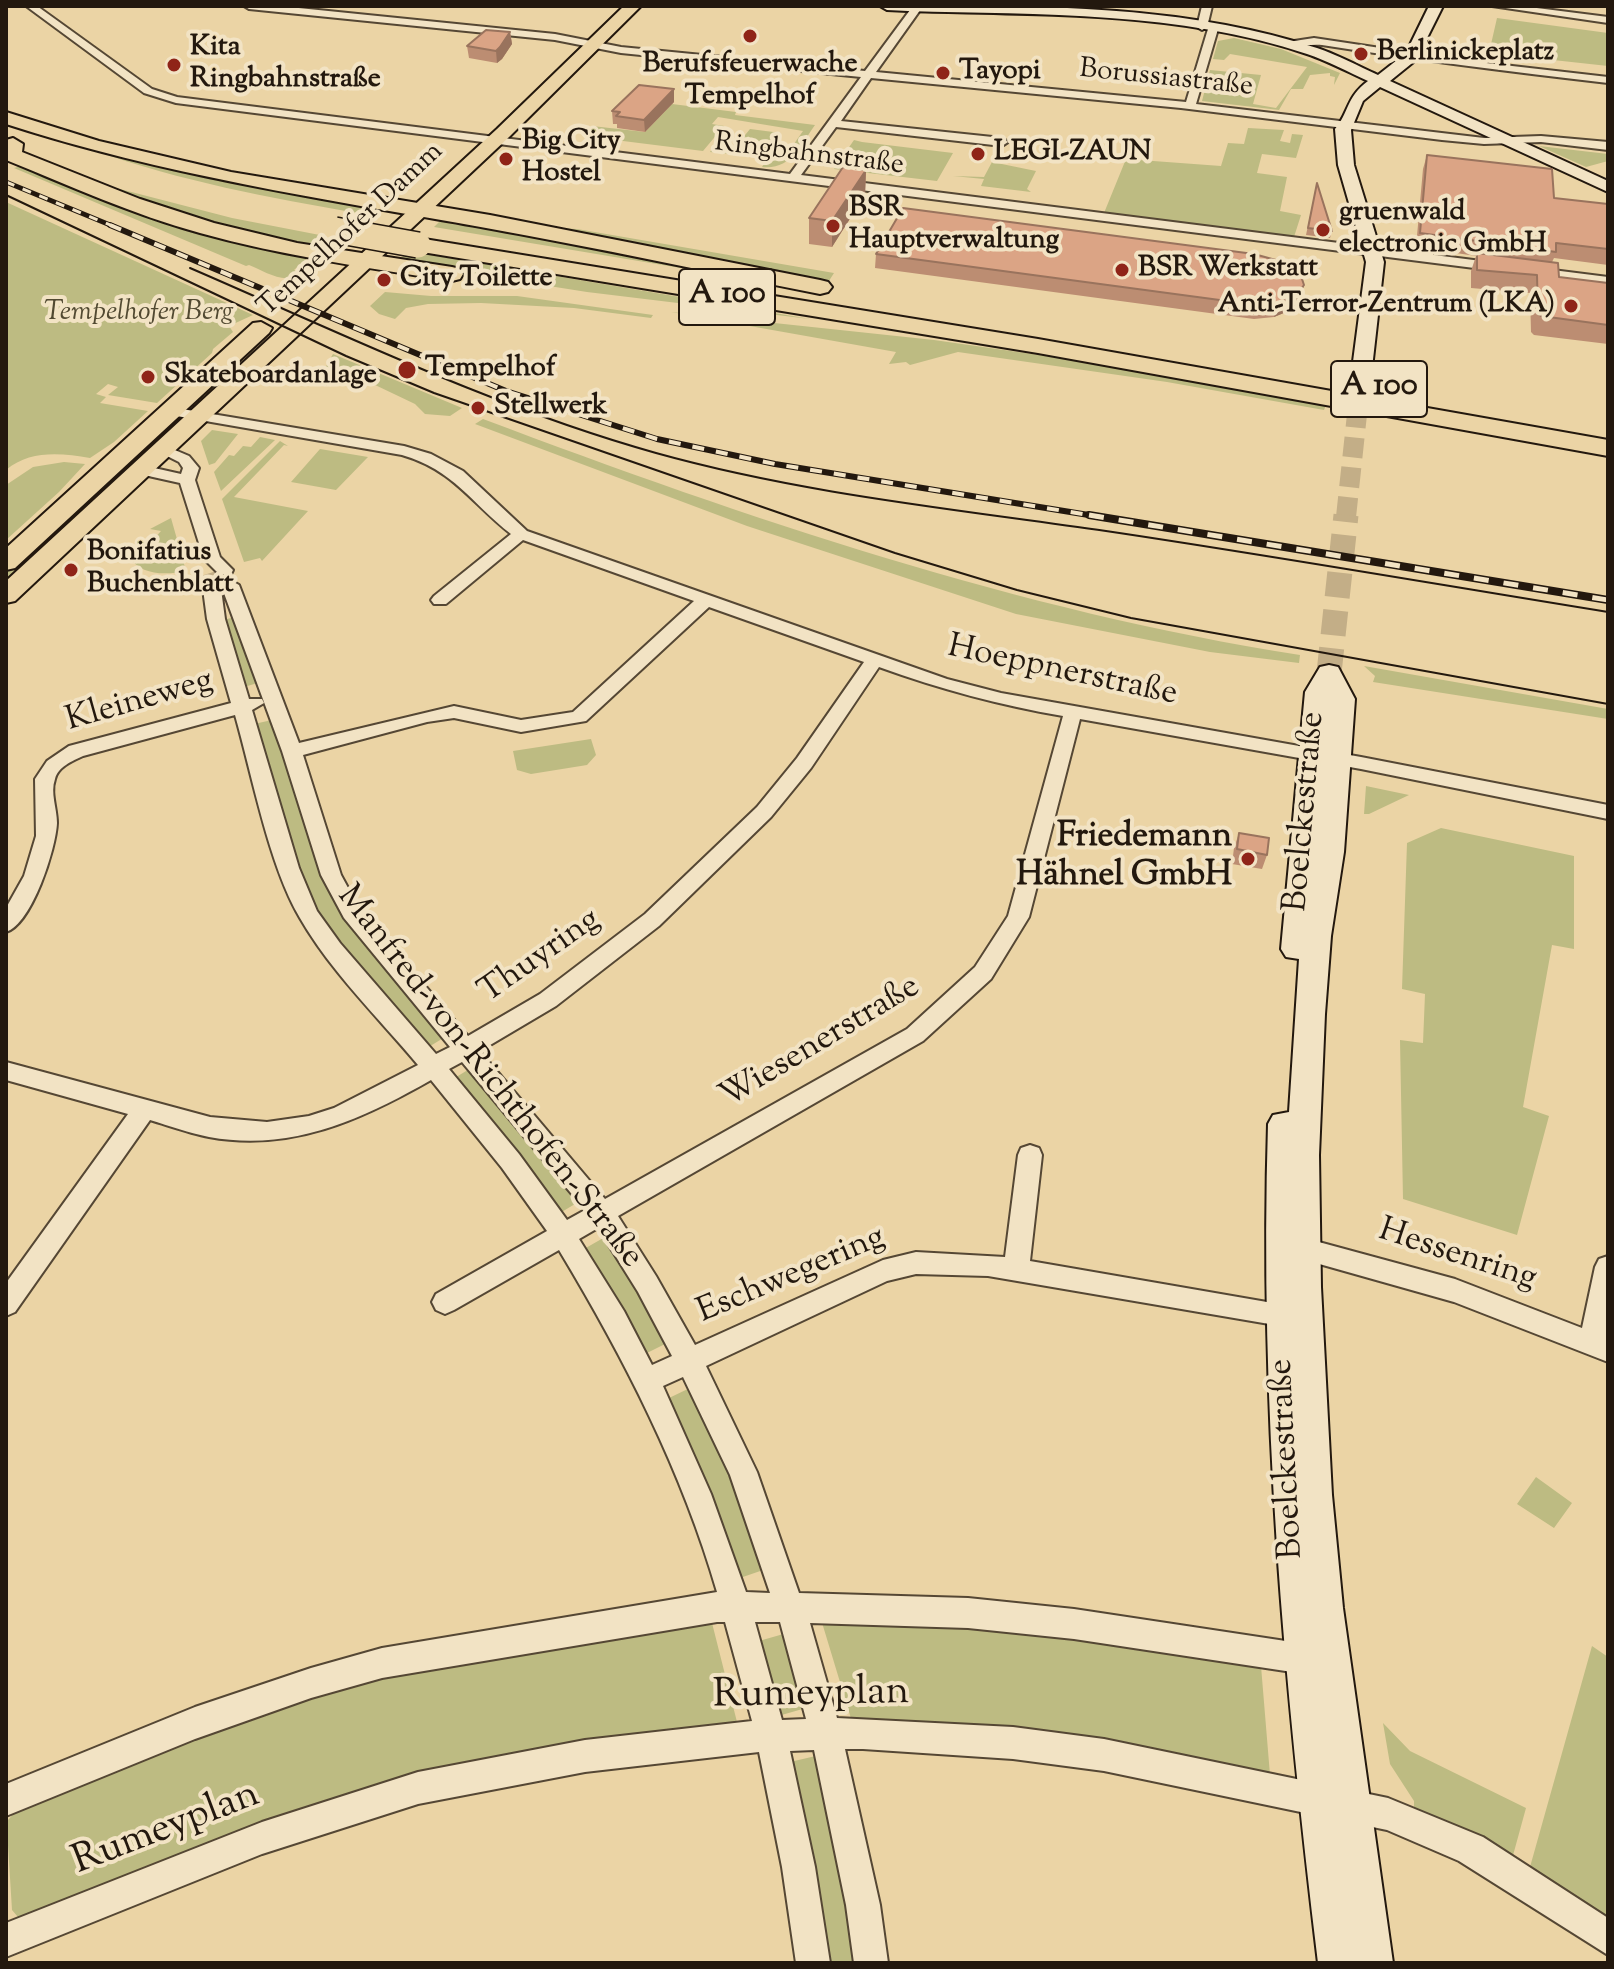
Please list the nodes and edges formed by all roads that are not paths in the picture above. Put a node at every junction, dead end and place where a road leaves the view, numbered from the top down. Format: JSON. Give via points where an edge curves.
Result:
{"nodes":[{"id":1,"x":31,"y":6,"type":"edge"},
{"id":2,"x":249,"y":6,"type":"edge"},
{"id":3,"x":611,"y":6,"type":"edge"},
{"id":4,"x":633,"y":6,"type":"edge"},
{"id":5,"x":887,"y":6,"type":"edge"},
{"id":6,"x":1039,"y":6,"type":"edge"},
{"id":7,"x":1207,"y":6,"type":"edge"},
{"id":8,"x":1436,"y":6,"type":"edge"},
{"id":9,"x":1497,"y":6,"type":"edge"},
{"id":10,"x":917,"y":7,"type":"edge"},
{"id":11,"x":1062,"y":9,"type":"edge"},
{"id":12,"x":1608,"y":20,"type":"edge"},
{"id":13,"x":1208,"y":28,"type":"junction"},
{"id":14,"x":584,"y":43,"type":"junction"},
{"id":15,"x":1286,"y":43,"type":"junction"},
{"id":16,"x":1397,"y":48,"type":"junction"},
{"id":17,"x":1412,"y":55,"type":"junction"},
{"id":18,"x":868,"y":74,"type":"junction"},
{"id":19,"x":1370,"y":78,"type":"junction"},
{"id":20,"x":1608,"y":80,"type":"edge"},
{"id":21,"x":1190,"y":106,"type":"junction"},
{"id":22,"x":6,"y":118,"type":"edge"},
{"id":23,"x":832,"y":123,"type":"junction"},
{"id":24,"x":1342,"y":126,"type":"junction"},
{"id":25,"x":8,"y":137,"type":"edge"},
{"id":26,"x":472,"y":138,"type":"junction"},
{"id":27,"x":1505,"y":140,"type":"junction"},
{"id":28,"x":495,"y":141,"type":"junction"},
{"id":29,"x":1002,"y":142,"type":"dead end"},
{"id":30,"x":1608,"y":146,"type":"edge"},
{"id":31,"x":793,"y":178,"type":"junction"},
{"id":32,"x":1608,"y":187,"type":"edge"},
{"id":33,"x":164,"y":192,"type":"dead end"},
{"id":34,"x":439,"y":193,"type":"junction"},
{"id":35,"x":396,"y":207,"type":"junction"},
{"id":36,"x":420,"y":211,"type":"junction"},
{"id":37,"x":483,"y":221,"type":"junction"},
{"id":38,"x":307,"y":225,"type":"dead end"},
{"id":39,"x":341,"y":225,"type":"junction"},
{"id":40,"x":424,"y":240,"type":"junction"},
{"id":41,"x":1374,"y":252,"type":"junction"},
{"id":42,"x":342,"y":256,"type":"junction"},
{"id":43,"x":367,"y":260,"type":"junction"},
{"id":44,"x":473,"y":278,"type":"dead end"},
{"id":45,"x":1608,"y":281,"type":"edge"},
{"id":46,"x":515,"y":284,"type":"dead end"},
{"id":47,"x":927,"y":315,"type":"junction"},
{"id":48,"x":1038,"y":346,"type":"junction"},
{"id":49,"x":1361,"y":377,"type":"tunnel mouth"},
{"id":50,"x":170,"y":411,"type":"junction"},
{"id":51,"x":200,"y":417,"type":"junction"},
{"id":52,"x":1608,"y":423,"type":"edge"},
{"id":53,"x":1534,"y":426,"type":"junction"},
{"id":54,"x":1608,"y":432,"type":"edge"},
{"id":55,"x":1608,"y":448,"type":"edge"},
{"id":56,"x":163,"y":450,"type":"junction"},
{"id":57,"x":1608,"y":459,"type":"edge"},
{"id":58,"x":112,"y":465,"type":"junction"},
{"id":59,"x":141,"y":470,"type":"junction"},
{"id":60,"x":187,"y":480,"type":"junction"},
{"id":61,"x":521,"y":534,"type":"junction"},
{"id":62,"x":6,"y":562,"type":"edge"},
{"id":63,"x":220,"y":583,"type":"junction"},
{"id":64,"x":6,"y":595,"type":"edge"},
{"id":65,"x":440,"y":600,"type":"dead end"},
{"id":66,"x":706,"y":600,"type":"junction"},
{"id":67,"x":876,"y":660,"type":"junction"},
{"id":68,"x":272,"y":699,"type":"junction"},
{"id":69,"x":244,"y":706,"type":"junction"},
{"id":70,"x":1073,"y":712,"type":"junction"},
{"id":71,"x":292,"y":751,"type":"junction"},
{"id":72,"x":1310,"y":754,"type":"junction"},
{"id":73,"x":1338,"y":759,"type":"junction"},
{"id":74,"x":1608,"y":812,"type":"edge"},
{"id":75,"x":6,"y":924,"type":"edge"},
{"id":76,"x":466,"y":1048,"type":"junction"},
{"id":77,"x":432,"y":1068,"type":"junction"},
{"id":78,"x":6,"y":1071,"type":"edge"},
{"id":79,"x":144,"y":1110,"type":"junction"},
{"id":80,"x":1030,"y":1155,"type":"dead end"},
{"id":81,"x":602,"y":1213,"type":"junction"},
{"id":82,"x":563,"y":1235,"type":"junction"},
{"id":83,"x":1292,"y":1246,"type":"junction"},
{"id":84,"x":1608,"y":1267,"type":"edge"},
{"id":85,"x":1016,"y":1269,"type":"junction"},
{"id":86,"x":445,"y":1302,"type":"dead end"},
{"id":87,"x":6,"y":1304,"type":"edge"},
{"id":88,"x":1281,"y":1314,"type":"junction"},
{"id":89,"x":1600,"y":1347,"type":"edge"},
{"id":90,"x":689,"y":1361,"type":"junction"},
{"id":91,"x":648,"y":1380,"type":"junction"},
{"id":92,"x":737,"y":1608,"type":"junction"},
{"id":93,"x":790,"y":1608,"type":"junction"},
{"id":94,"x":1316,"y":1661,"type":"junction"},
{"id":95,"x":826,"y":1734,"type":"junction"},
{"id":96,"x":771,"y":1736,"type":"junction"},
{"id":97,"x":6,"y":1800,"type":"edge"},
{"id":98,"x":1334,"y":1801,"type":"junction"},
{"id":99,"x":1608,"y":1938,"type":"edge"},
{"id":100,"x":6,"y":1940,"type":"edge"},
{"id":101,"x":813,"y":1963,"type":"edge"},
{"id":102,"x":871,"y":1963,"type":"edge"},
{"id":103,"x":1341,"y":1963,"type":"edge"},
{"id":104,"x":1370,"y":1963,"type":"edge"}],
"edges":[{"from":1,"to":26,"type":"street","name":"Ringbahnstraße","via":[[144,89],[164,97]]},
{"from":2,"to":14,"type":"street","name":"Borussiastraße"},
{"from":3,"to":14,"type":"main road","name":"Tempelhofer Damm"},
{"from":4,"to":14,"type":"main road","name":"Tempelhofer Damm"},
{"from":5,"to":10,"type":"main road"},
{"from":6,"to":11,"type":"main road"},
{"from":7,"to":13,"type":"street"},
{"from":8,"to":17,"type":"main road"},
{"from":9,"to":12,"type":"street"},
{"from":10,"to":11,"type":"main road"},
{"from":10,"to":18,"type":"street"},
{"from":11,"to":13,"type":"main road"},
{"from":13,"to":15,"type":"main road"},
{"from":13,"to":21,"type":"street"},
{"from":14,"to":18,"type":"street","name":"Borussiastraße"},
{"from":14,"to":26,"type":"main road","name":"Tempelhofer Damm"},
{"from":14,"to":28,"type":"main road","name":"Tempelhofer Damm"},
{"from":15,"to":16,"type":"street"},
{"from":15,"to":19,"type":"main road"},
{"from":16,"to":17,"type":"street"},
{"from":16,"to":19,"type":"main road"},
{"from":17,"to":19,"type":"main road","via":[[1404,64]]},
{"from":17,"to":20,"type":"street"},
{"from":18,"to":21,"type":"street","name":"Borussiastraße"},
{"from":18,"to":23,"type":"street"},
{"from":19,"to":24,"type":"main road"},
{"from":19,"to":27,"type":"main road"},
{"from":21,"to":24,"type":"street","name":"Borussiastraße"},
{"from":22,"to":35,"type":"highway","via":[[138,158]]},
{"from":23,"to":29,"type":"street"},
{"from":23,"to":31,"type":"street"},
{"from":24,"to":27,"type":"street","name":"Borussiastraße"},
{"from":24,"to":41,"type":"main road","via":[[1347,168]]},
{"from":25,"to":33,"type":"highway"},
{"from":25,"to":39,"type":"highway","number":"A 100"},
{"from":25,"to":42,"type":"highway","via":[[11,155],[189,223]]},
{"from":26,"to":28,"type":"street","name":"Ringbahnstraße"},
{"from":26,"to":35,"type":"main road","name":"Tempelhofer Damm"},
{"from":27,"to":30,"type":"street","name":"Borussiastraße"},
{"from":27,"to":32,"type":"main road"},
{"from":28,"to":31,"type":"street","name":"Ringbahnstraße"},
{"from":28,"to":34,"type":"main road","name":"Tempelhofer Damm"},
{"from":31,"to":41,"type":"street","name":"Ringbahnstraße"},
{"from":34,"to":36,"type":"main road","name":"Tempelhofer Damm"},
{"from":34,"to":37,"type":"highway","via":[[452,208]]},
{"from":35,"to":36,"type":"highway"},
{"from":35,"to":42,"type":"main road","name":"Tempelhofer Damm"},
{"from":36,"to":37,"type":"highway"},
{"from":36,"to":43,"type":"main road","name":"Tempelhofer Damm"},
{"from":37,"to":47,"type":"highway","via":[[891,300]]},
{"from":38,"to":39,"type":"highway","number":"A 100"},
{"from":39,"to":40,"type":"highway","number":"A 100","bridge":true},
{"from":40,"to":47,"type":"highway","number":"A 100"},
{"from":40,"to":48,"type":"highway","number":"A 100"},
{"from":41,"to":45,"type":"street","name":"Ringbahnstraße"},
{"from":41,"to":49,"type":"main road"},
{"from":42,"to":43,"type":"highway"},
{"from":42,"to":50,"type":"main road","name":"Tempelhofer Damm"},
{"from":43,"to":44,"type":"highway"},
{"from":43,"to":51,"type":"main road","name":"Tempelhofer Damm"},
{"from":46,"to":48,"type":"highway","via":[[1010,349]]},
{"from":47,"to":53,"type":"highway","number":"A 100","via":[[1223,361]]},
{"from":48,"to":53,"type":"highway","number":"A 100"},
{"from":50,"to":51,"type":"street","name":"Hoeppnerstraße"},
{"from":50,"to":58,"type":"main road","name":"Tempelhofer Damm"},
{"from":51,"to":56,"type":"main road","name":"Tempelhofer Damm"},
{"from":51,"to":61,"type":"street","name":"Hoeppnerstraße","via":[[438,460]]},
{"from":52,"to":53,"type":"highway","via":[[1572,416]]},
{"from":53,"to":54,"type":"highway","number":"A 100"},
{"from":53,"to":55,"type":"highway","number":"A 100"},
{"from":53,"to":57,"type":"highway","via":[[1559,448]]},
{"from":56,"to":59,"type":"main road","name":"Tempelhofer Damm"},
{"from":56,"to":60,"type":"street","name":"Manfred-von-Richthofen-Straße","via":[[188,464]]},
{"from":58,"to":59,"type":"main road"},
{"from":58,"to":62,"type":"main road","name":"Tempelhofer Damm"},
{"from":59,"to":60,"type":"street"},
{"from":59,"to":64,"type":"main road","name":"Tempelhofer Damm"},
{"from":60,"to":63,"type":"street","name":"Manfred-von-Richthofen-Straße"},
{"from":61,"to":65,"type":"street"},
{"from":61,"to":66,"type":"street","name":"Hoeppnerstraße"},
{"from":63,"to":68,"type":"street","name":"Manfred-von-Richthofen-Straße"},
{"from":63,"to":69,"type":"street","name":"Manfred-von-Richthofen-Straße"},
{"from":66,"to":67,"type":"street","name":"Hoeppnerstraße"},
{"from":66,"to":71,"type":"street","via":[[579,717],[521,726],[454,712]]},
{"from":67,"to":70,"type":"street","name":"Hoeppnerstraße","via":[[1001,699]]},
{"from":67,"to":76,"type":"street","name":"Thuyring","via":[[764,812],[676,898],[590,970]]},
{"from":68,"to":69,"type":"street","name":"Kleineweg"},
{"from":68,"to":71,"type":"street","name":"Manfred-von-Richthofen-Straße"},
{"from":69,"to":75,"type":"street","name":"Kleineweg","via":[[76,751],[54,765],[44,780],[47,825],[42,851],[24,897]]},
{"from":69,"to":77,"type":"street","name":"Manfred-von-Richthofen-Straße","via":[[289,868],[308,914]]},
{"from":70,"to":72,"type":"street","name":"Hoeppnerstraße"},
{"from":70,"to":81,"type":"street","name":"Wiesenerstraße","via":[[1018,917],[983,973],[915,1035]]},
{"from":71,"to":76,"type":"street","name":"Manfred-von-Richthofen-Straße","via":[[331,875],[351,913]]},
{"from":72,"to":73,"type":"street","name":"Hoeppnerstraße"},
{"from":72,"to":73,"type":"main road","name":"Boelckestraße","via":[[1318,692],[1329,673],[1342,699]]},
{"from":72,"to":83,"type":"main road","name":"Boelckestraße","via":[[1287,1052]]},
{"from":73,"to":74,"type":"street","name":"Hoeppnerstraße"},
{"from":73,"to":83,"type":"main road","name":"Boelckestraße","via":[[1316,936]]},
{"from":76,"to":77,"type":"street","name":"Thuyring"},
{"from":76,"to":81,"type":"street","name":"Manfred-von-Richthofen-Straße"},
{"from":77,"to":79,"type":"street","name":"Thuyring","via":[[352,1112],[294,1129],[240,1132]]},
{"from":77,"to":82,"type":"street","name":"Manfred-von-Richthofen-Straße"},
{"from":78,"to":79,"type":"street","name":"Thuyring"},
{"from":79,"to":87,"type":"street"},
{"from":80,"to":85,"type":"street"},
{"from":81,"to":82,"type":"street","name":"Wiesenerstraße"},
{"from":81,"to":90,"type":"street","name":"Manfred-von-Richthofen-Straße"},
{"from":82,"to":86,"type":"street","name":"Wiesenerstraße"},
{"from":82,"to":91,"type":"street","name":"Manfred-von-Richthofen-Straße"},
{"from":83,"to":88,"type":"main road","name":"Boelckestraße"},
{"from":83,"to":89,"type":"street","name":"Hessenring","via":[[1455,1291]]},
{"from":83,"to":94,"type":"main road","name":"Boelckestraße","via":[[1313,1495]]},
{"from":84,"to":89,"type":"street"},
{"from":85,"to":88,"type":"street","name":"Eschwegering"},
{"from":85,"to":90,"type":"street","name":"Eschwegering","via":[[927,1263],[883,1271]]},
{"from":88,"to":94,"type":"main road","name":"Boelckestraße"},
{"from":90,"to":91,"type":"street","name":"Eschwegering"},
{"from":90,"to":93,"type":"street","name":"Manfred-von-Richthofen-Straße","via":[[743,1472]]},
{"from":91,"to":92,"type":"street","name":"Manfred-von-Richthofen-Straße","via":[[694,1485]]},
{"from":92,"to":93,"type":"street"},
{"from":92,"to":96,"type":"street","name":"Manfred-von-Richthofen-Straße"},
{"from":92,"to":97,"type":"street","via":[[395,1659],[195,1723]]},
{"from":93,"to":94,"type":"street","via":[[998,1616]]},
{"from":93,"to":95,"type":"street","name":"Manfred-von-Richthofen-Straße"},
{"from":94,"to":98,"type":"main road","name":"Boelckestraße"},
{"from":95,"to":96,"type":"street","name":"Rumeyplan"},
{"from":95,"to":98,"type":"street","name":"Rumeyplan","via":[[903,1734],[1059,1749]]},
{"from":95,"to":102,"type":"street","name":"Manfred-von-Richthofen-Straße"},
{"from":96,"to":100,"type":"street","name":"Rumeyplan","via":[[585,1756],[418,1788],[262,1838]]},
{"from":96,"to":101,"type":"street","name":"Manfred-von-Richthofen-Straße"},
{"from":98,"to":99,"type":"street","name":"Rumeyplan","via":[[1388,1814],[1471,1849]]},
{"from":98,"to":103,"type":"main road","name":"Boelckestraße"},
{"from":98,"to":104,"type":"main road","name":"Boelckestraße"}]}
